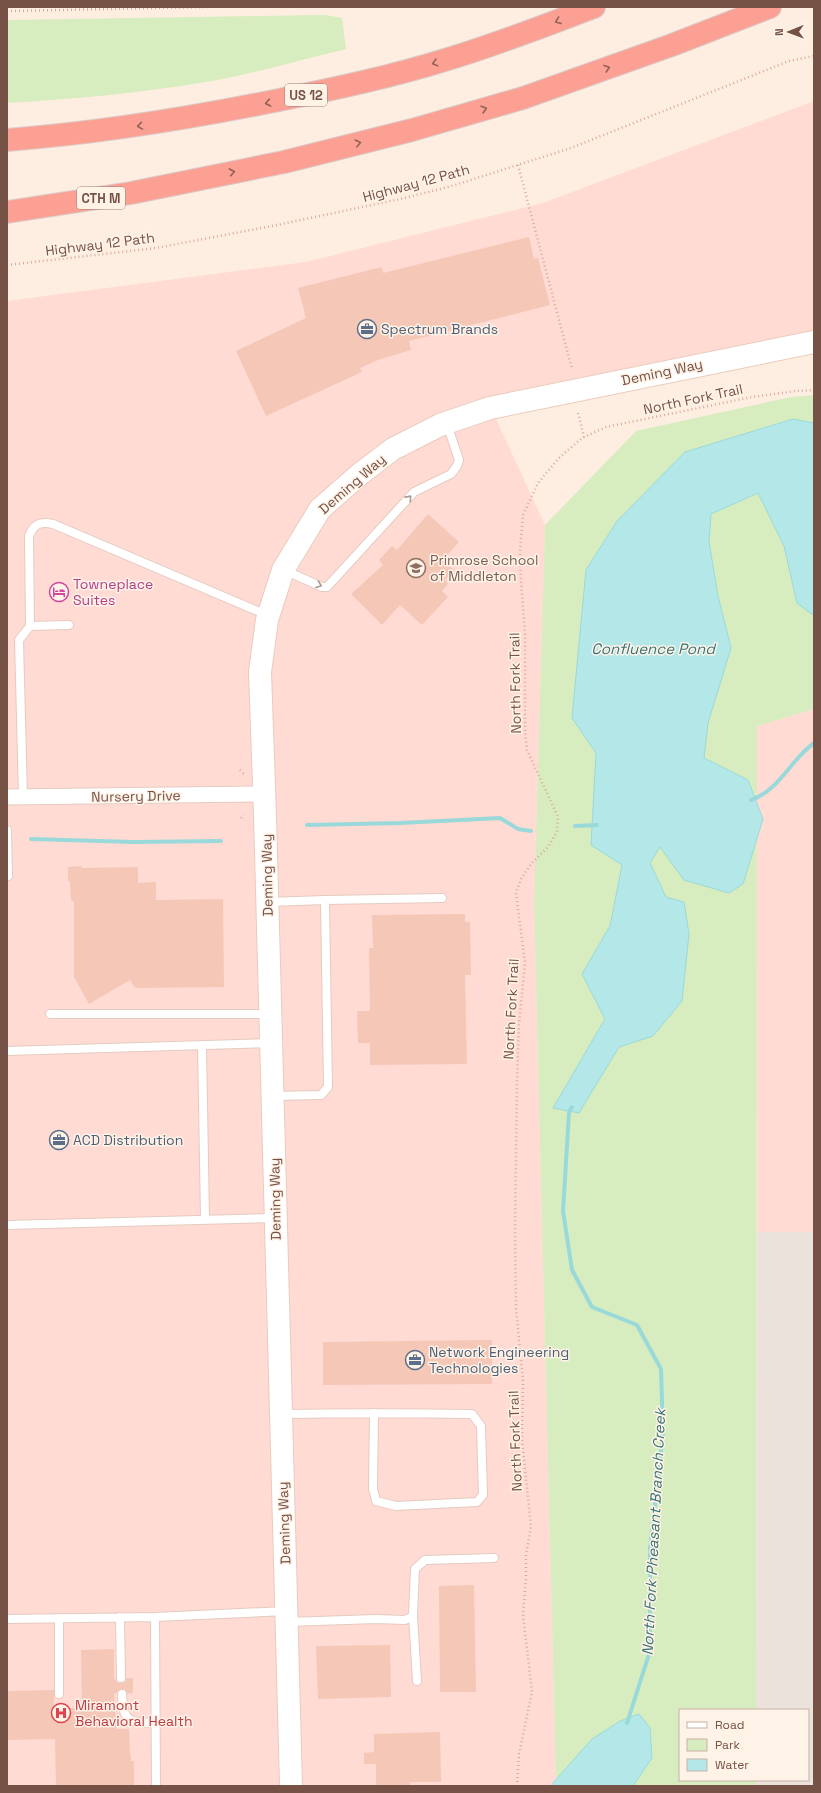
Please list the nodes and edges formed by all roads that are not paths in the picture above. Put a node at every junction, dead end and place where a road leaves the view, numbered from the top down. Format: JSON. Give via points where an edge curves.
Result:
{"nodes":[{"id":1,"x":594,"y":7,"type":"edge"},
{"id":2,"x":770,"y":7,"type":"edge"},
{"id":3,"x":7,"y":140,"type":"edge"},
{"id":4,"x":193,"y":179,"type":"junction"},
{"id":5,"x":7,"y":199,"type":"edge"},
{"id":6,"x":7,"y":212,"type":"edge"},
{"id":7,"x":814,"y":342,"type":"edge"},
{"id":8,"x":447,"y":422,"type":"junction"},
{"id":9,"x":283,"y":570,"type":"junction"},
{"id":10,"x":268,"y":616,"type":"junction"},
{"id":11,"x":69,"y":625,"type":"dead end"},
{"id":12,"x":30,"y":626,"type":"junction"},
{"id":13,"x":265,"y":794,"type":"junction"},
{"id":14,"x":7,"y":797,"type":"edge"},
{"id":15,"x":23,"y":797,"type":"junction"},
{"id":16,"x":7,"y":830,"type":"edge"},
{"id":17,"x":8,"y":876,"type":"edge"},
{"id":18,"x":442,"y":898,"type":"dead end"},
{"id":19,"x":325,"y":900,"type":"junction"},
{"id":20,"x":267,"y":902,"type":"junction"},
{"id":21,"x":50,"y":1014,"type":"dead end"},
{"id":22,"x":270,"y":1014,"type":"junction"},
{"id":23,"x":271,"y":1043,"type":"junction"},
{"id":24,"x":202,"y":1045,"type":"junction"},
{"id":25,"x":7,"y":1051,"type":"edge"},
{"id":26,"x":273,"y":1096,"type":"junction"},
{"id":27,"x":276,"y":1218,"type":"junction"},
{"id":28,"x":205,"y":1219,"type":"junction"},
{"id":29,"x":7,"y":1225,"type":"edge"},
{"id":30,"x":374,"y":1413,"type":"junction"},
{"id":31,"x":281,"y":1414,"type":"junction"},
{"id":32,"x":494,"y":1558,"type":"dead end"},
{"id":33,"x":155,"y":1616,"type":"junction"},
{"id":34,"x":286,"y":1616,"type":"junction"},
{"id":35,"x":413,"y":1616,"type":"junction"},
{"id":36,"x":59,"y":1618,"type":"junction"},
{"id":37,"x":120,"y":1618,"type":"junction"},
{"id":38,"x":7,"y":1619,"type":"edge"},
{"id":39,"x":121,"y":1678,"type":"dead end"},
{"id":40,"x":417,"y":1681,"type":"dead end"},
{"id":41,"x":60,"y":1694,"type":"dead end"},
{"id":42,"x":122,"y":1694,"type":"dead end"},
{"id":43,"x":156,"y":1723,"type":"junction"},
{"id":44,"x":156,"y":1786,"type":"edge"},
{"id":45,"x":291,"y":1786,"type":"edge"}],
"edges":[{"from":1,"to":3,"type":"highway","number":"US 12","one_way":true,"via":[[448,59],[304,95],[208,115],[118,129]]},
{"from":4,"to":2,"type":"highway","one_way":true,"via":[[291,160],[412,130],[523,98]]},
{"from":4,"to":5,"type":"highway"},
{"from":4,"to":6,"type":"highway","number":"CTH M","via":[[131,193]]},
{"from":7,"to":8,"type":"street","name":"Deming Way","via":[[490,408]]},
{"from":8,"to":9,"type":"street","name":"Deming Way","via":[[393,449],[320,509]]},
{"from":9,"to":8,"type":"lane","one_way":true,"via":[[322,587],[328,587],[414,492],[451,474],[458,466],[459,460]]},
{"from":9,"to":10,"type":"street","name":"Deming Way"},
{"from":10,"to":12,"type":"lane","via":[[45,522],[32,528],[28,536]]},
{"from":10,"to":13,"type":"street","name":"Deming Way","via":[[260,672]]},
{"from":11,"to":12,"type":"lane"},
{"from":12,"to":15,"type":"lane","via":[[19,640]]},
{"from":13,"to":15,"type":"street","name":"Nursery Drive"},
{"from":13,"to":20,"type":"street","name":"Deming Way"},
{"from":14,"to":15,"type":"street","name":"Nursery Drive"},
{"from":16,"to":17,"type":"lane"},
{"from":18,"to":19,"type":"lane"},
{"from":19,"to":20,"type":"lane"},
{"from":19,"to":26,"type":"lane","via":[[328,1087],[321,1095]]},
{"from":20,"to":22,"type":"street","name":"Deming Way"},
{"from":21,"to":22,"type":"lane"},
{"from":22,"to":23,"type":"street","name":"Deming Way"},
{"from":23,"to":24,"type":"lane"},
{"from":23,"to":26,"type":"street","name":"Deming Way"},
{"from":24,"to":25,"type":"lane"},
{"from":24,"to":28,"type":"lane"},
{"from":26,"to":27,"type":"street","name":"Deming Way"},
{"from":27,"to":28,"type":"lane"},
{"from":27,"to":31,"type":"street","name":"Deming Way"},
{"from":28,"to":29,"type":"lane"},
{"from":30,"to":30,"type":"lane","via":[[472,1414],[481,1426],[484,1495],[477,1502],[396,1506],[376,1501],[373,1488]]},
{"from":30,"to":31,"type":"lane"},
{"from":31,"to":34,"type":"street","name":"Deming Way"},
{"from":32,"to":35,"type":"lane","via":[[425,1560],[415,1569]]},
{"from":33,"to":34,"type":"lane"},
{"from":33,"to":37,"type":"lane"},
{"from":33,"to":43,"type":"lane"},
{"from":34,"to":35,"type":"lane","via":[[405,1620]]},
{"from":34,"to":45,"type":"street","name":"Deming Way"},
{"from":35,"to":40,"type":"lane"},
{"from":36,"to":37,"type":"lane"},
{"from":36,"to":38,"type":"lane"},
{"from":36,"to":41,"type":"lane"},
{"from":37,"to":39,"type":"lane"},
{"from":42,"to":43,"type":"lane","via":[[122,1709],[127,1719]]},
{"from":43,"to":44,"type":"lane"}]}
